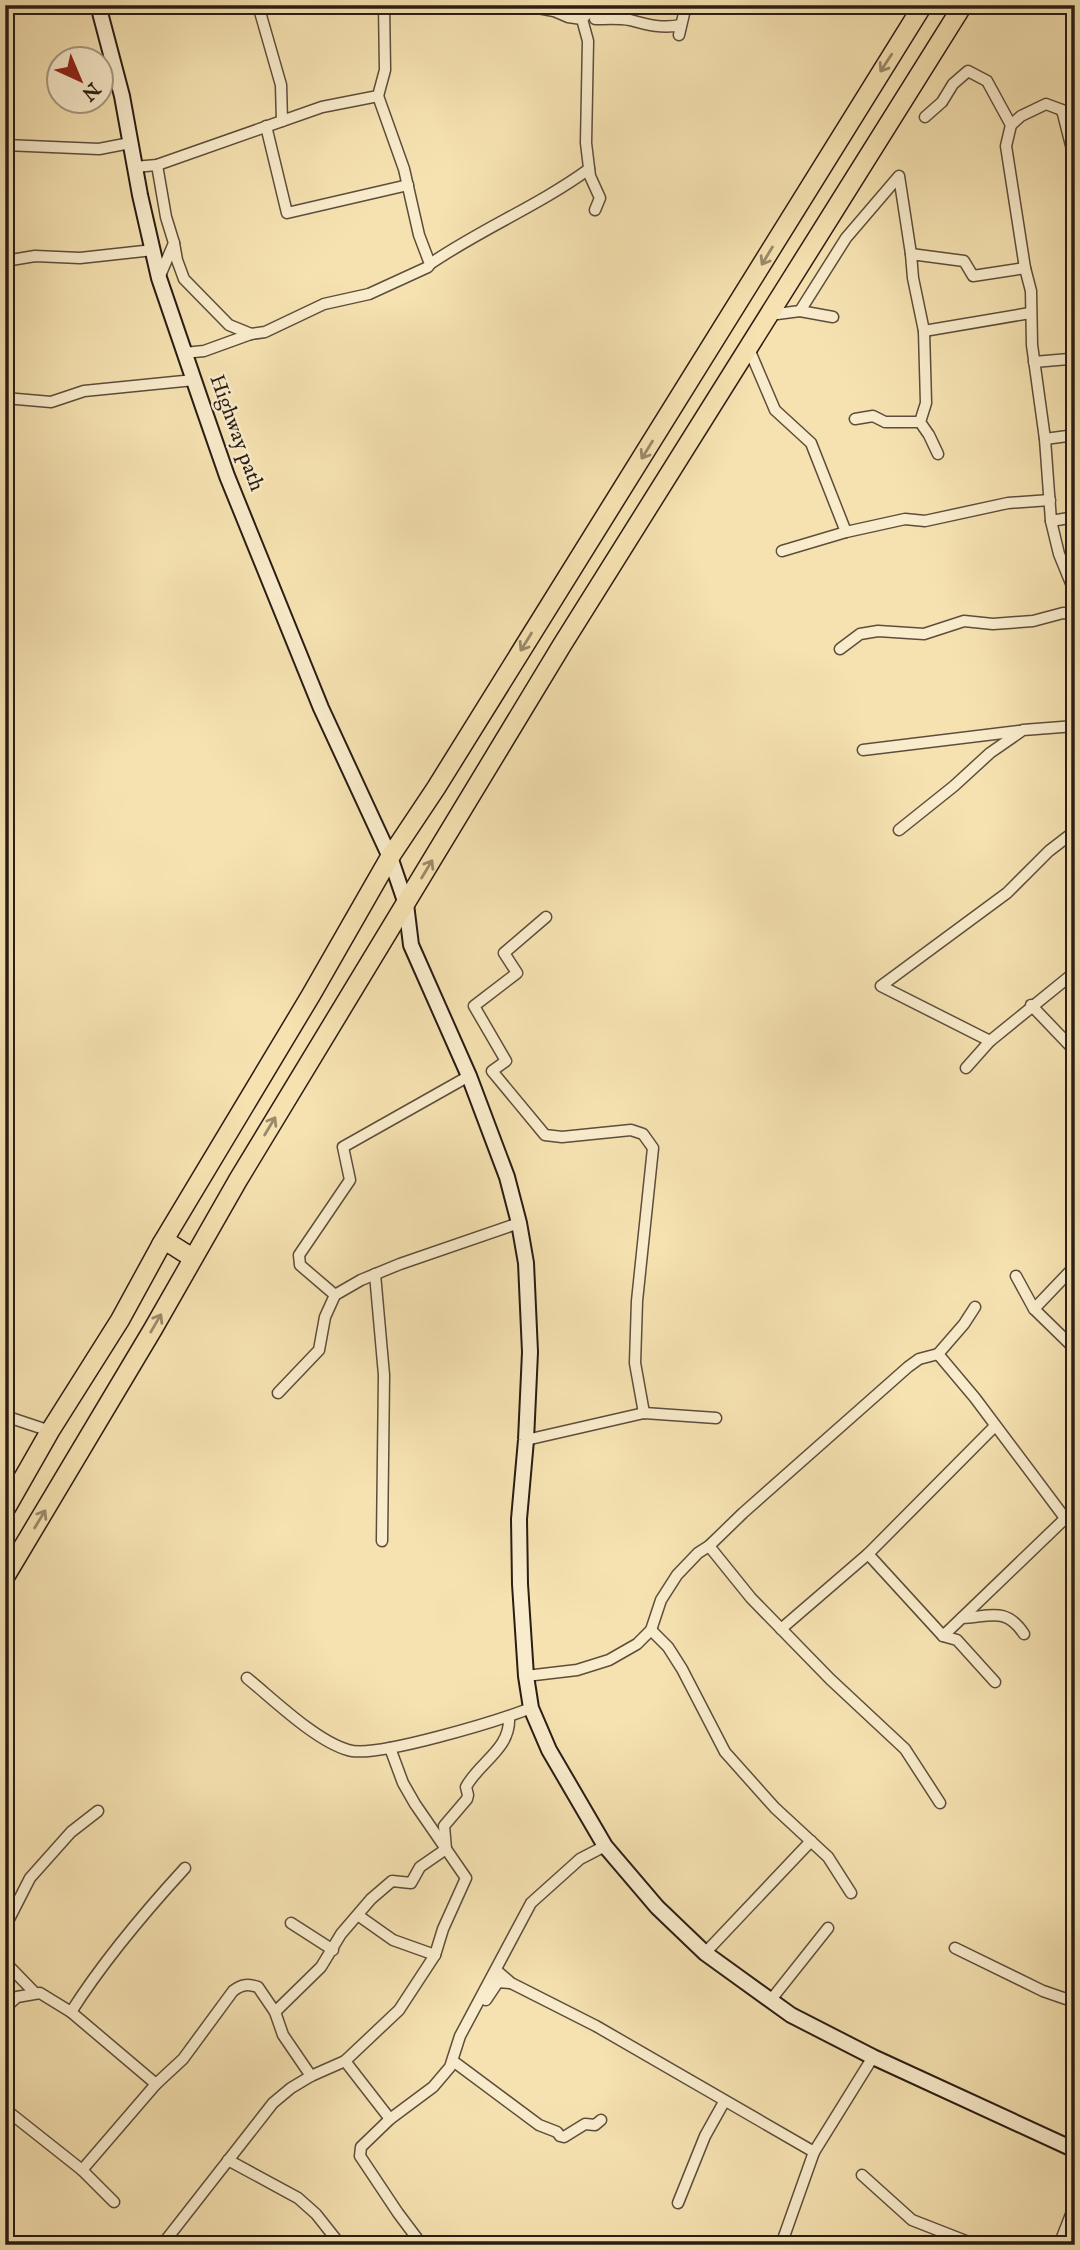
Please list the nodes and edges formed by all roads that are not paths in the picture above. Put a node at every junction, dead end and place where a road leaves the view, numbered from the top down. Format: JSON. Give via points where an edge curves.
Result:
{"nodes":[{"id":1,"x":98,"y":5,"type":"edge"},
{"id":2,"x":258,"y":5,"type":"edge"},
{"id":3,"x":384,"y":5,"type":"edge"},
{"id":4,"x":522,"y":5,"type":"edge"},
{"id":5,"x":591,"y":5,"type":"edge"},
{"id":6,"x":687,"y":5,"type":"edge"},
{"id":7,"x":923,"y":5,"type":"edge"},
{"id":8,"x":963,"y":5,"type":"edge"},
{"id":9,"x":582,"y":19,"type":"junction"},
{"id":10,"x":595,"y":19,"type":"dead end"},
{"id":11,"x":378,"y":96,"type":"junction"},
{"id":12,"x":1062,"y":110,"type":"junction"},
{"id":13,"x":925,"y":117,"type":"dead end"},
{"id":14,"x":282,"y":121,"type":"junction"},
{"id":15,"x":1075,"y":123,"type":"edge"},
{"id":16,"x":1011,"y":125,"type":"junction"},
{"id":17,"x":266,"y":126,"type":"junction"},
{"id":18,"x":130,"y":144,"type":"junction"},
{"id":19,"x":5,"y":145,"type":"edge"},
{"id":20,"x":1074,"y":157,"type":"edge"},
{"id":21,"x":157,"y":164,"type":"junction"},
{"id":22,"x":134,"y":167,"type":"junction"},
{"id":23,"x":589,"y":169,"type":"junction"},
{"id":24,"x":408,"y":185,"type":"junction"},
{"id":25,"x":595,"y":210,"type":"dead end"},
{"id":26,"x":174,"y":243,"type":"junction"},
{"id":27,"x":153,"y":250,"type":"junction"},
{"id":28,"x":911,"y":254,"type":"junction"},
{"id":29,"x":5,"y":261,"type":"edge"},
{"id":30,"x":429,"y":264,"type":"junction"},
{"id":31,"x":1025,"y":268,"type":"junction"},
{"id":32,"x":159,"y":278,"type":"junction"},
{"id":33,"x":772,"y":309,"type":"junction"},
{"id":34,"x":800,"y":311,"type":"junction"},
{"id":35,"x":1030,"y":313,"type":"junction"},
{"id":36,"x":833,"y":317,"type":"dead end"},
{"id":37,"x":924,"y":331,"type":"junction"},
{"id":38,"x":251,"y":334,"type":"junction"},
{"id":39,"x":749,"y":349,"type":"junction"},
{"id":40,"x":184,"y":353,"type":"junction"},
{"id":41,"x":1073,"y":359,"type":"edge"},
{"id":42,"x":1034,"y":362,"type":"junction"},
{"id":43,"x":194,"y":380,"type":"junction"},
{"id":44,"x":5,"y":398,"type":"edge"},
{"id":45,"x":855,"y":419,"type":"dead end"},
{"id":46,"x":920,"y":422,"type":"junction"},
{"id":47,"x":1075,"y":435,"type":"edge"},
{"id":48,"x":1045,"y":439,"type":"junction"},
{"id":49,"x":938,"y":454,"type":"dead end"},
{"id":50,"x":1050,"y":500,"type":"junction"},
{"id":51,"x":1075,"y":517,"type":"edge"},
{"id":52,"x":1051,"y":521,"type":"junction"},
{"id":53,"x":846,"y":532,"type":"junction"},
{"id":54,"x":782,"y":551,"type":"dead end"},
{"id":55,"x":1075,"y":593,"type":"edge"},
{"id":56,"x":1075,"y":614,"type":"edge"},
{"id":57,"x":840,"y":649,"type":"dead end"},
{"id":58,"x":1075,"y":726,"type":"edge"},
{"id":59,"x":1023,"y":730,"type":"junction"},
{"id":60,"x":863,"y":750,"type":"dead end"},
{"id":61,"x":899,"y":830,"type":"dead end"},
{"id":62,"x":1075,"y":831,"type":"edge"},
{"id":63,"x":390,"y":858,"type":"junction"},
{"id":64,"x":406,"y":904,"type":"junction"},
{"id":65,"x":546,"y":917,"type":"dead end"},
{"id":66,"x":1075,"y":972,"type":"edge"},
{"id":67,"x":1031,"y":1005,"type":"junction"},
{"id":68,"x":990,"y":1041,"type":"junction"},
{"id":69,"x":1075,"y":1051,"type":"edge"},
{"id":70,"x":966,"y":1068,"type":"dead end"},
{"id":71,"x":469,"y":1076,"type":"junction"},
{"id":72,"x":519,"y":1223,"type":"junction"},
{"id":73,"x":161,"y":1245,"type":"junction"},
{"id":74,"x":193,"y":1257,"type":"junction"},
{"id":75,"x":1075,"y":1266,"type":"edge"},
{"id":76,"x":375,"y":1274,"type":"junction"},
{"id":77,"x":1016,"y":1276,"type":"dead end"},
{"id":78,"x":335,"y":1295,"type":"junction"},
{"id":79,"x":975,"y":1307,"type":"dead end"},
{"id":80,"x":1034,"y":1309,"type":"junction"},
{"id":81,"x":1075,"y":1349,"type":"edge"},
{"id":82,"x":938,"y":1354,"type":"junction"},
{"id":83,"x":278,"y":1393,"type":"dead end"},
{"id":84,"x":644,"y":1413,"type":"junction"},
{"id":85,"x":5,"y":1416,"type":"edge"},
{"id":86,"x":716,"y":1418,"type":"dead end"},
{"id":87,"x":995,"y":1426,"type":"junction"},
{"id":88,"x":50,"y":1431,"type":"junction"},
{"id":89,"x":526,"y":1440,"type":"junction"},
{"id":90,"x":7,"y":1503,"type":"edge"},
{"id":91,"x":1075,"y":1508,"type":"edge"},
{"id":92,"x":1065,"y":1518,"type":"junction"},
{"id":93,"x":382,"y":1541,"type":"dead end"},
{"id":94,"x":709,"y":1546,"type":"junction"},
{"id":95,"x":868,"y":1554,"type":"junction"},
{"id":96,"x":5,"y":1577,"type":"edge"},
{"id":97,"x":962,"y":1618,"type":"junction"},
{"id":98,"x":781,"y":1629,"type":"junction"},
{"id":99,"x":651,"y":1630,"type":"junction"},
{"id":100,"x":1024,"y":1634,"type":"dead end"},
{"id":101,"x":943,"y":1636,"type":"junction"},
{"id":102,"x":526,"y":1676,"type":"junction"},
{"id":103,"x":247,"y":1678,"type":"dead end"},
{"id":104,"x":995,"y":1682,"type":"dead end"},
{"id":105,"x":531,"y":1708,"type":"junction"},
{"id":106,"x":509,"y":1717,"type":"junction"},
{"id":107,"x":390,"y":1748,"type":"junction"},
{"id":108,"x":940,"y":1803,"type":"dead end"},
{"id":109,"x":98,"y":1811,"type":"dead end"},
{"id":110,"x":811,"y":1841,"type":"junction"},
{"id":111,"x":605,"y":1846,"type":"junction"},
{"id":112,"x":446,"y":1849,"type":"junction"},
{"id":113,"x":185,"y":1868,"type":"dead end"},
{"id":114,"x":850,"y":1893,"type":"dead end"},
{"id":115,"x":359,"y":1916,"type":"junction"},
{"id":116,"x":291,"y":1923,"type":"dead end"},
{"id":117,"x":5,"y":1927,"type":"edge"},
{"id":118,"x":828,"y":1928,"type":"dead end"},
{"id":119,"x":955,"y":1948,"type":"dead end"},
{"id":120,"x":333,"y":1950,"type":"junction"},
{"id":121,"x":705,"y":1952,"type":"junction"},
{"id":122,"x":435,"y":1955,"type":"junction"},
{"id":123,"x":5,"y":1962,"type":"edge"},
{"id":124,"x":496,"y":1970,"type":"junction"},
{"id":125,"x":511,"y":1983,"type":"junction"},
{"id":126,"x":35,"y":1993,"type":"junction"},
{"id":127,"x":770,"y":2001,"type":"junction"},
{"id":128,"x":1075,"y":2002,"type":"edge"},
{"id":129,"x":5,"y":2008,"type":"edge"},
{"id":130,"x":275,"y":2011,"type":"junction"},
{"id":131,"x":71,"y":2012,"type":"junction"},
{"id":132,"x":460,"y":2036,"type":"junction"},
{"id":133,"x":873,"y":2057,"type":"junction"},
{"id":134,"x":345,"y":2061,"type":"junction"},
{"id":135,"x":453,"y":2061,"type":"junction"},
{"id":136,"x":311,"y":2076,"type":"junction"},
{"id":137,"x":156,"y":2084,"type":"junction"},
{"id":138,"x":724,"y":2102,"type":"junction"},
{"id":139,"x":5,"y":2109,"type":"edge"},
{"id":140,"x":390,"y":2119,"type":"junction"},
{"id":141,"x":601,"y":2120,"type":"dead end"},
{"id":142,"x":1075,"y":2150,"type":"edge"},
{"id":143,"x":814,"y":2152,"type":"junction"},
{"id":144,"x":228,"y":2160,"type":"junction"},
{"id":145,"x":82,"y":2170,"type":"junction"},
{"id":146,"x":862,"y":2175,"type":"dead end"},
{"id":147,"x":114,"y":2203,"type":"dead end"},
{"id":148,"x":678,"y":2203,"type":"dead end"},
{"id":149,"x":1075,"y":2204,"type":"edge"},
{"id":150,"x":339,"y":2243,"type":"dead end"},
{"id":151,"x":162,"y":2245,"type":"edge"},
{"id":152,"x":422,"y":2245,"type":"edge"},
{"id":153,"x":781,"y":2245,"type":"edge"},
{"id":154,"x":976,"y":2245,"type":"edge"},
{"id":155,"x":1059,"y":2245,"type":"edge"}],
"edges":[{"from":1,"to":18,"type":"street","name":"Highway path"},
{"from":2,"to":14,"type":"street","via":[[281,85]]},
{"from":3,"to":11,"type":"street","via":[[385,70]]},
{"from":4,"to":9,"type":"street"},
{"from":5,"to":9,"type":"street"},
{"from":6,"to":10,"type":"street","via":[[680,30],[630,20]]},
{"from":7,"to":63,"type":"highway","one_way":true},
{"from":8,"to":33,"type":"highway"},
{"from":9,"to":23,"type":"street","via":[[588,41]]},
{"from":11,"to":14,"type":"street"},
{"from":11,"to":24,"type":"street"},
{"from":12,"to":15,"type":"street"},
{"from":12,"to":16,"type":"street","via":[[1045,104]]},
{"from":12,"to":20,"type":"street"},
{"from":13,"to":16,"type":"street","via":[[968,71],[987,81]]},
{"from":14,"to":17,"type":"street"},
{"from":16,"to":31,"type":"street","via":[[1006,146]]},
{"from":17,"to":21,"type":"street"},
{"from":17,"to":24,"type":"street","via":[[287,213]]},
{"from":18,"to":19,"type":"street","via":[[99,149]]},
{"from":18,"to":22,"type":"street","name":"Highway path"},
{"from":21,"to":22,"type":"street"},
{"from":21,"to":26,"type":"street"},
{"from":22,"to":27,"type":"street","name":"Highway path"},
{"from":23,"to":25,"type":"street","via":[[600,198]]},
{"from":23,"to":30,"type":"street","via":[[537,204],[494,223]]},
{"from":24,"to":30,"type":"street"},
{"from":26,"to":32,"type":"street"},
{"from":26,"to":38,"type":"street","via":[[184,279],[229,325]]},
{"from":27,"to":29,"type":"street"},
{"from":27,"to":32,"type":"street","name":"Highway path"},
{"from":28,"to":31,"type":"street","via":[[964,261],[973,276]]},
{"from":28,"to":34,"type":"street","via":[[899,176],[846,237]]},
{"from":28,"to":37,"type":"street"},
{"from":30,"to":38,"type":"street","via":[[369,294],[324,304]]},
{"from":31,"to":35,"type":"street","via":[[1031,290]]},
{"from":32,"to":40,"type":"street","name":"Highway path"},
{"from":33,"to":34,"type":"street","via":[[777,314]]},
{"from":33,"to":39,"type":"highway"},
{"from":34,"to":36,"type":"street"},
{"from":35,"to":37,"type":"street"},
{"from":35,"to":42,"type":"street"},
{"from":37,"to":46,"type":"street","via":[[926,403]]},
{"from":38,"to":40,"type":"street","via":[[204,351]]},
{"from":39,"to":53,"type":"street","via":[[775,410],[811,443]]},
{"from":64,"to":39,"type":"highway","one_way":true},
{"from":40,"to":43,"type":"street","name":"Highway path"},
{"from":41,"to":42,"type":"street"},
{"from":42,"to":48,"type":"street"},
{"from":43,"to":44,"type":"street","via":[[84,391],[51,402]]},
{"from":43,"to":63,"type":"street","name":"Highway path","via":[[320,708]]},
{"from":45,"to":46,"type":"street","via":[[873,416],[885,422]]},
{"from":46,"to":49,"type":"street"},
{"from":47,"to":48,"type":"street"},
{"from":48,"to":50,"type":"street"},
{"from":50,"to":52,"type":"street"},
{"from":50,"to":53,"type":"street","via":[[1008,503],[925,521],[905,519]]},
{"from":51,"to":52,"type":"street"},
{"from":52,"to":55,"type":"street"},
{"from":53,"to":54,"type":"street"},
{"from":56,"to":57,"type":"street","via":[[993,624],[964,621],[924,634],[878,631],[860,634]]},
{"from":58,"to":59,"type":"street"},
{"from":59,"to":60,"type":"street"},
{"from":59,"to":61,"type":"street"},
{"from":62,"to":68,"type":"street","via":[[1007,893],[881,986]]},
{"from":63,"to":64,"type":"street","name":"Highway path"},
{"from":63,"to":73,"type":"highway"},
{"from":64,"to":71,"type":"street","name":"Highway path","via":[[411,945]]},
{"from":74,"to":64,"type":"highway","one_way":true},
{"from":65,"to":84,"type":"street","via":[[504,953],[517,973],[474,1006],[506,1061],[492,1071],[545,1135],[631,1130],[643,1134],[653,1148],[637,1301],[635,1363]]},
{"from":66,"to":67,"type":"street"},
{"from":67,"to":68,"type":"street"},
{"from":67,"to":69,"type":"street"},
{"from":68,"to":70,"type":"street"},
{"from":71,"to":72,"type":"street","name":"Highway path"},
{"from":71,"to":78,"type":"street","via":[[343,1147],[350,1180],[299,1255],[300,1265]]},
{"from":72,"to":76,"type":"street"},
{"from":72,"to":89,"type":"street","name":"Highway path","via":[[526,1263],[530,1352]]},
{"from":73,"to":74,"type":"highway","via":[[170,1243]]},
{"from":73,"to":88,"type":"highway"},
{"from":96,"to":74,"type":"highway","one_way":true},
{"from":75,"to":80,"type":"street"},
{"from":76,"to":78,"type":"street"},
{"from":76,"to":93,"type":"street","via":[[384,1376]]},
{"from":77,"to":80,"type":"street"},
{"from":78,"to":83,"type":"street","via":[[319,1350]]},
{"from":79,"to":82,"type":"street"},
{"from":80,"to":81,"type":"street"},
{"from":82,"to":87,"type":"street"},
{"from":82,"to":94,"type":"street","via":[[908,1367]]},
{"from":84,"to":86,"type":"street"},
{"from":84,"to":89,"type":"street"},
{"from":85,"to":88,"type":"street"},
{"from":87,"to":92,"type":"street"},
{"from":87,"to":95,"type":"street"},
{"from":88,"to":90,"type":"highway"},
{"from":89,"to":102,"type":"street","name":"Highway path","via":[[519,1519]]},
{"from":91,"to":92,"type":"street"},
{"from":92,"to":97,"type":"street"},
{"from":94,"to":98,"type":"street"},
{"from":94,"to":99,"type":"street","via":[[677,1575],[661,1600]]},
{"from":95,"to":98,"type":"street"},
{"from":95,"to":101,"type":"street"},
{"from":97,"to":100,"type":"street","via":[[1000,1614],[1017,1623]]},
{"from":97,"to":101,"type":"street"},
{"from":98,"to":108,"type":"street","via":[[905,1749]]},
{"from":99,"to":102,"type":"street","via":[[609,1661]]},
{"from":99,"to":110,"type":"street","via":[[682,1669],[725,1752]]},
{"from":101,"to":104,"type":"street","via":[[957,1640]]},
{"from":102,"to":105,"type":"street","name":"Highway path"},
{"from":103,"to":107,"type":"street","via":[[334,1745],[350,1752]]},
{"from":105,"to":106,"type":"street"},
{"from":105,"to":111,"type":"street","name":"Highway path","via":[[558,1768]]},
{"from":106,"to":107,"type":"street"},
{"from":106,"to":112,"type":"street","via":[[510,1730],[471,1778],[467,1799],[444,1826]]},
{"from":107,"to":112,"type":"street","via":[[403,1783]]},
{"from":109,"to":117,"type":"street","via":[[71,1832],[30,1878]]},
{"from":110,"to":114,"type":"street","via":[[836,1867]]},
{"from":110,"to":121,"type":"street"},
{"from":111,"to":121,"type":"street","name":"Highway path","via":[[648,1897]]},
{"from":111,"to":124,"type":"street","via":[[580,1859],[531,1903]]},
{"from":112,"to":115,"type":"street","via":[[420,1867],[411,1883],[392,1881]]},
{"from":112,"to":122,"type":"street","via":[[466,1878]]},
{"from":113,"to":131,"type":"street","via":[[126,1934]]},
{"from":115,"to":120,"type":"street"},
{"from":115,"to":122,"type":"street","via":[[393,1940]]},
{"from":116,"to":120,"type":"street"},
{"from":118,"to":127,"type":"street"},
{"from":119,"to":128,"type":"street"},
{"from":120,"to":130,"type":"street"},
{"from":121,"to":127,"type":"street","name":"Highway path"},
{"from":122,"to":134,"type":"street","via":[[399,2010]]},
{"from":123,"to":126,"type":"street"},
{"from":124,"to":125,"type":"street"},
{"from":124,"to":132,"type":"street"},
{"from":125,"to":132,"type":"street","via":[[498,1982]]},
{"from":125,"to":138,"type":"street","via":[[596,2026]]},
{"from":126,"to":129,"type":"street","via":[[17,1997]]},
{"from":126,"to":131,"type":"street"},
{"from":127,"to":133,"type":"street","name":"Highway path"},
{"from":130,"to":136,"type":"street","via":[[283,2035]]},
{"from":130,"to":137,"type":"street","via":[[258,1987],[239,1986],[183,2059]]},
{"from":131,"to":137,"type":"street"},
{"from":132,"to":135,"type":"street"},
{"from":133,"to":142,"type":"street","name":"Highway path"},
{"from":133,"to":143,"type":"street"},
{"from":134,"to":136,"type":"street"},
{"from":134,"to":140,"type":"street"},
{"from":135,"to":140,"type":"street","via":[[433,2087]]},
{"from":135,"to":141,"type":"street","via":[[560,2136]]},
{"from":136,"to":144,"type":"street","via":[[273,2103]]},
{"from":137,"to":145,"type":"street"},
{"from":138,"to":143,"type":"street"},
{"from":138,"to":148,"type":"street"},
{"from":139,"to":145,"type":"street"},
{"from":140,"to":152,"type":"street","via":[[359,2152]]},
{"from":143,"to":153,"type":"street"},
{"from":144,"to":150,"type":"street","via":[[298,2198]]},
{"from":144,"to":151,"type":"street"},
{"from":145,"to":147,"type":"street"},
{"from":146,"to":154,"type":"street","via":[[912,2220]]},
{"from":149,"to":155,"type":"street"}]}
